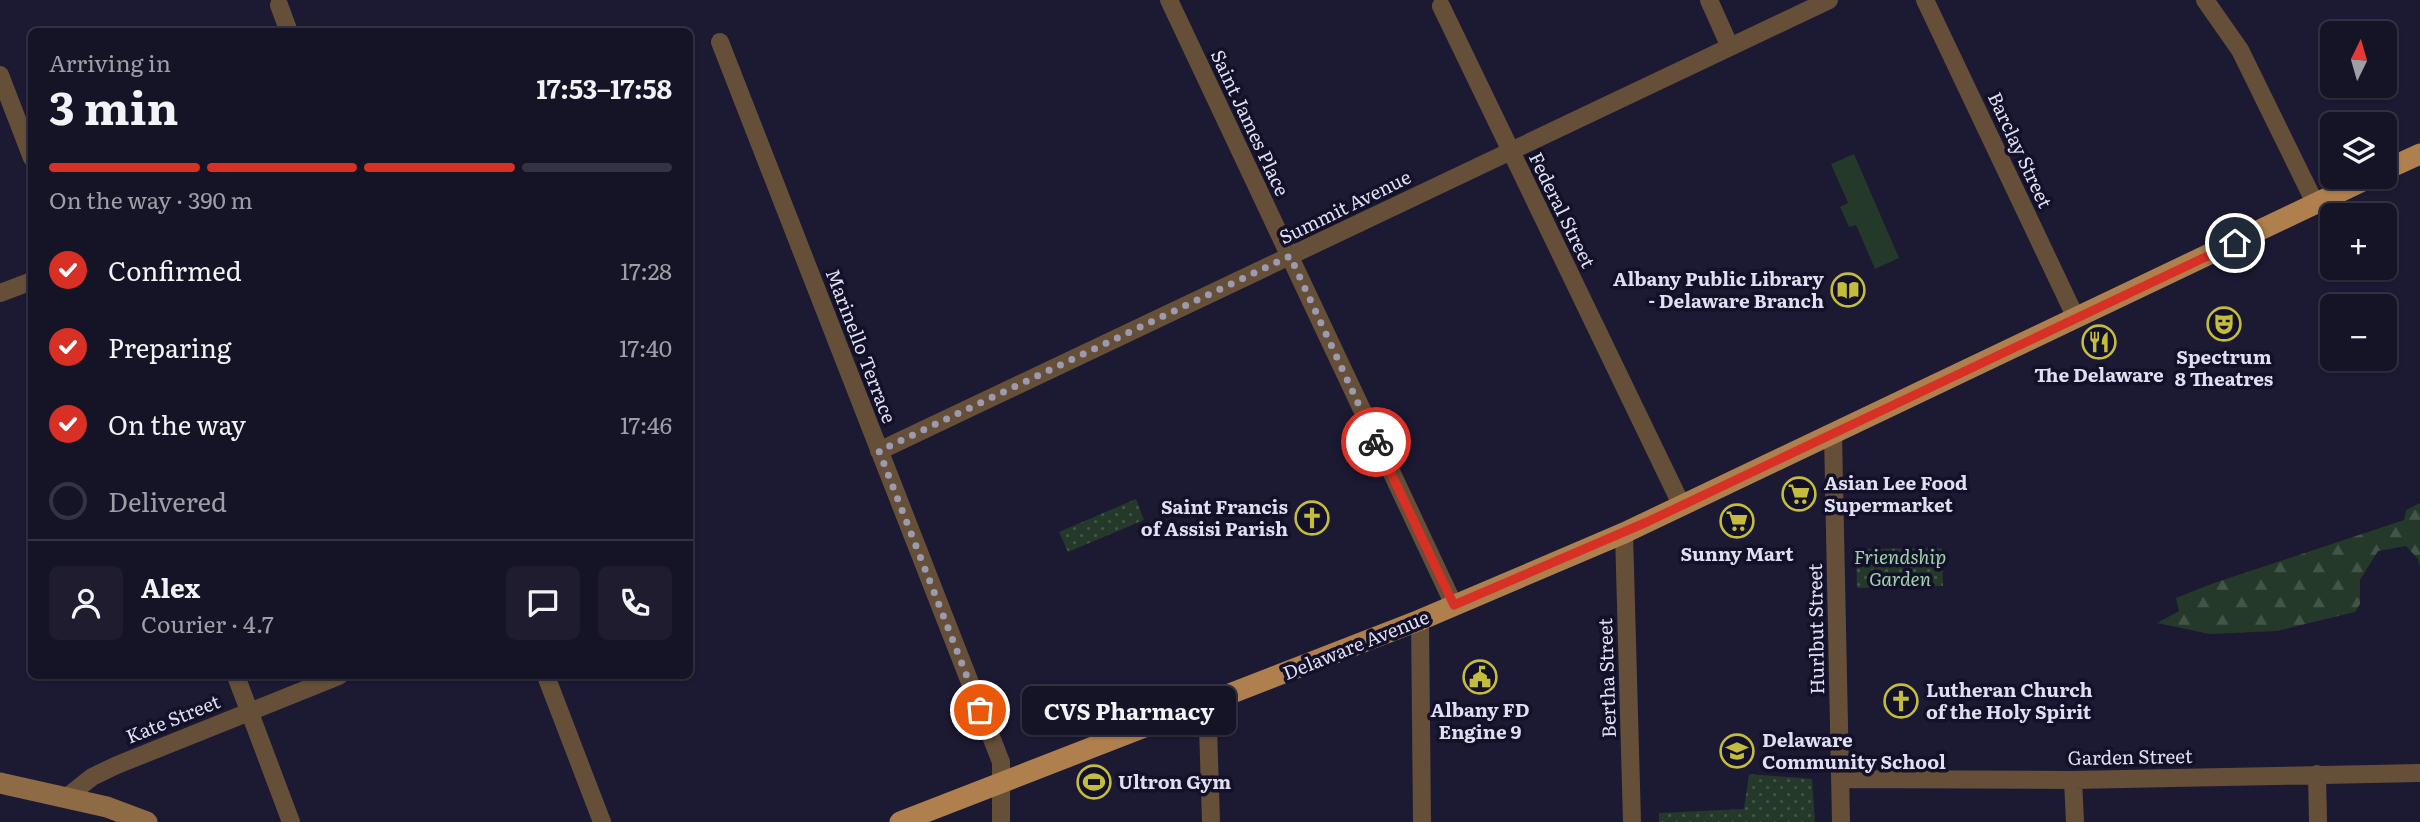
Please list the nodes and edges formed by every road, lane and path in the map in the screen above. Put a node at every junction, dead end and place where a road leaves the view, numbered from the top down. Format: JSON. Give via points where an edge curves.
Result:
{"nodes":[{"id":1,"x":1169,"y":0,"type":"edge"},
{"id":2,"x":1709,"y":0,"type":"edge"},
{"id":3,"x":1829,"y":0,"type":"edge"},
{"id":4,"x":1925,"y":0,"type":"edge"},
{"id":5,"x":2205,"y":0,"type":"edge"},
{"id":6,"x":279,"y":5,"type":"dead end"},
{"id":7,"x":1441,"y":6,"type":"dead end"},
{"id":8,"x":288,"y":28,"type":"edge"},
{"id":9,"x":720,"y":41,"type":"dead end"},
{"id":10,"x":1730,"y":47,"type":"junction"},
{"id":11,"x":0,"y":75,"type":"edge"},
{"id":12,"x":28,"y":148,"type":"edge"},
{"id":13,"x":1510,"y":151,"type":"junction"},
{"id":14,"x":2420,"y":154,"type":"edge"},
{"id":15,"x":2397,"y":165,"type":"edge"},
{"id":16,"x":2345,"y":189,"type":"edge"},
{"id":17,"x":2315,"y":203,"type":"junction"},
{"id":18,"x":1290,"y":256,"type":"junction"},
{"id":19,"x":28,"y":282,"type":"edge"},
{"id":20,"x":0,"y":293,"type":"edge"},
{"id":21,"x":2076,"y":318,"type":"junction"},
{"id":22,"x":1833,"y":435,"type":"junction"},
{"id":23,"x":879,"y":451,"type":"junction"},
{"id":24,"x":1682,"y":506,"type":"junction"},
{"id":25,"x":1624,"y":533,"type":"junction"},
{"id":26,"x":1454,"y":605,"type":"junction"},
{"id":27,"x":1420,"y":620,"type":"junction"},
{"id":28,"x":237,"y":679,"type":"edge"},
{"id":29,"x":331,"y":679,"type":"edge"},
{"id":30,"x":547,"y":679,"type":"edge"},
{"id":31,"x":1200,"y":706,"type":"junction"},
{"id":32,"x":250,"y":710,"type":"junction"},
{"id":33,"x":2420,"y":773,"type":"edge"},
{"id":34,"x":2318,"y":774,"type":"junction"},
{"id":35,"x":1840,"y":779,"type":"junction"},
{"id":36,"x":2073,"y":779,"type":"junction"},
{"id":37,"x":0,"y":783,"type":"edge"},
{"id":38,"x":1001,"y":783,"type":"junction"},
{"id":39,"x":67,"y":797,"type":"junction"},
{"id":40,"x":147,"y":822,"type":"edge"},
{"id":41,"x":291,"y":822,"type":"edge"},
{"id":42,"x":601,"y":822,"type":"edge"},
{"id":43,"x":900,"y":822,"type":"edge"},
{"id":44,"x":1001,"y":822,"type":"edge"},
{"id":45,"x":1210,"y":822,"type":"edge"},
{"id":46,"x":1422,"y":822,"type":"edge"},
{"id":47,"x":1632,"y":822,"type":"edge"},
{"id":48,"x":1841,"y":822,"type":"edge"},
{"id":49,"x":2075,"y":822,"type":"edge"},
{"id":50,"x":2318,"y":822,"type":"edge"}],
"edges":[{"from":1,"to":18,"type":"street","name":"Saint James Place"},
{"from":2,"to":10,"type":"street"},
{"from":3,"to":10,"type":"street","name":"Summit Avenue"},
{"from":4,"to":21,"type":"street","name":"Barclay Street"},
{"from":5,"to":17,"type":"street","via":[[2240,50]]},
{"from":6,"to":8,"type":"street"},
{"from":7,"to":13,"type":"street","name":"Federal Street"},
{"from":9,"to":23,"type":"street","name":"Marinello Terrace"},
{"from":10,"to":13,"type":"street","name":"Summit Avenue"},
{"from":11,"to":12,"type":"street"},
{"from":13,"to":18,"type":"street","name":"Summit Avenue"},
{"from":13,"to":24,"type":"street","name":"Federal Street"},
{"from":14,"to":15,"type":"main road"},
{"from":16,"to":17,"type":"main road","name":"Delaware Avenue"},
{"from":17,"to":21,"type":"main road","name":"Delaware Avenue"},
{"from":18,"to":23,"type":"street","name":"Summit Avenue"},
{"from":18,"to":26,"type":"street","name":"Saint James Place"},
{"from":19,"to":20,"type":"street"},
{"from":21,"to":22,"type":"main road","name":"Delaware Avenue"},
{"from":22,"to":24,"type":"main road","name":"Delaware Avenue"},
{"from":22,"to":35,"type":"street","name":"Hurlbut Street"},
{"from":23,"to":38,"type":"street","name":"Marinello Terrace","via":[[1000,762]]},
{"from":24,"to":25,"type":"main road","name":"Delaware Avenue"},
{"from":25,"to":26,"type":"main road","name":"Delaware Avenue"},
{"from":25,"to":47,"type":"street","name":"Bertha Street"},
{"from":26,"to":27,"type":"main road","name":"Delaware Avenue"},
{"from":27,"to":31,"type":"main road","name":"Delaware Avenue"},
{"from":27,"to":46,"type":"street"},
{"from":28,"to":32,"type":"street"},
{"from":29,"to":32,"type":"street","name":"Kate Street"},
{"from":30,"to":42,"type":"street"},
{"from":31,"to":38,"type":"main road","name":"Delaware Avenue"},
{"from":31,"to":45,"type":"street","via":[[1208,726]]},
{"from":32,"to":39,"type":"street","name":"Kate Street","via":[[117,765]]},
{"from":32,"to":41,"type":"street"},
{"from":33,"to":34,"type":"street","name":"Garden Street"},
{"from":34,"to":36,"type":"street","name":"Garden Street"},
{"from":34,"to":50,"type":"street"},
{"from":35,"to":36,"type":"street","name":"Garden Street"},
{"from":35,"to":48,"type":"street","name":"Hurlbut Street"},
{"from":36,"to":49,"type":"street"},
{"from":37,"to":39,"type":"street"},
{"from":38,"to":43,"type":"main road","name":"Delaware Avenue"},
{"from":38,"to":44,"type":"street","name":"Marinello Terrace"},
{"from":39,"to":40,"type":"street"}]}
